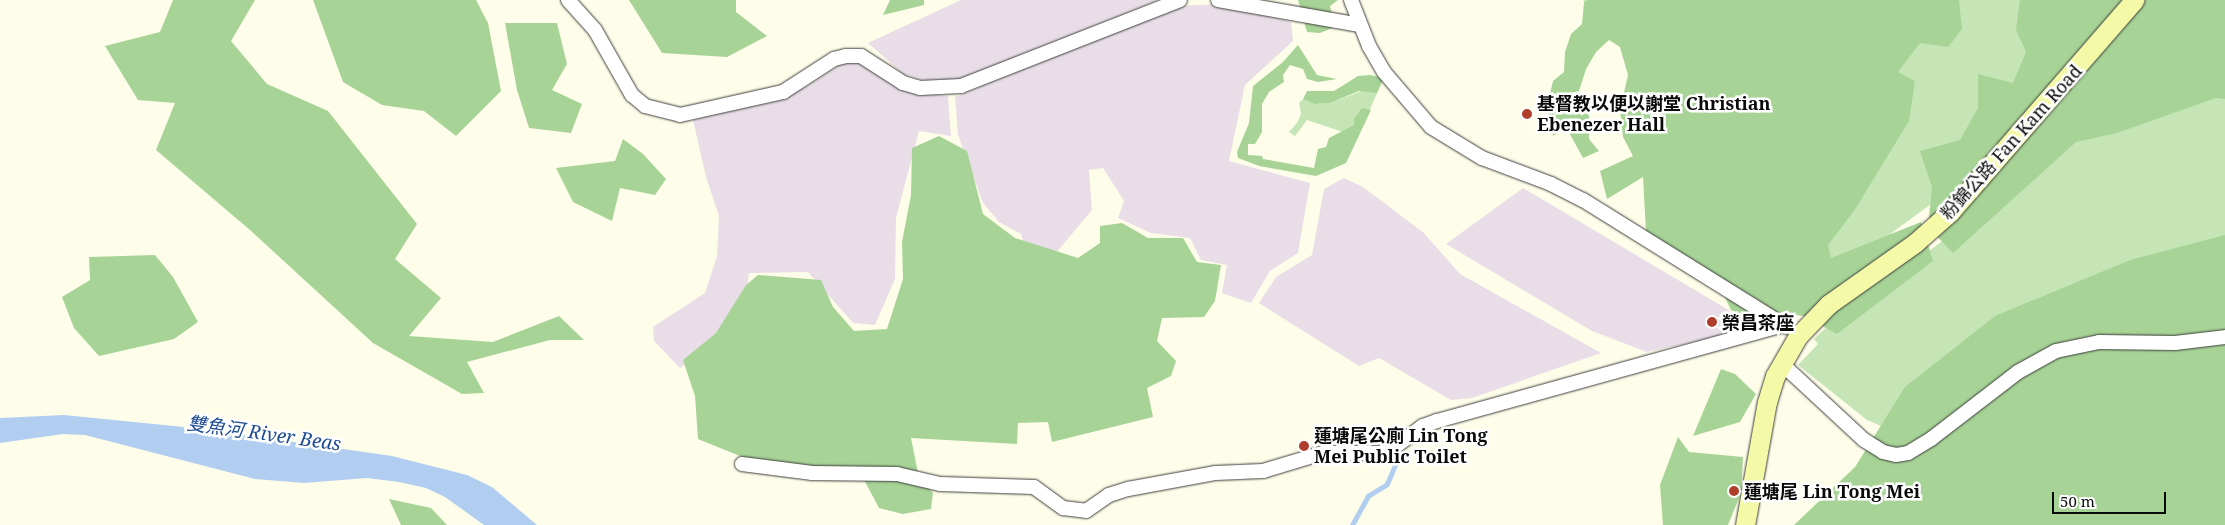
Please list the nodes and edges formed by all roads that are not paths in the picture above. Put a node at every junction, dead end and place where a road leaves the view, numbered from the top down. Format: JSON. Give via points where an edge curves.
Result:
{"nodes":[{"id":1,"x":568,"y":0,"type":"edge"},
{"id":2,"x":1180,"y":0,"type":"edge"},
{"id":3,"x":1218,"y":0,"type":"edge"},
{"id":4,"x":1351,"y":0,"type":"edge"},
{"id":5,"x":2134,"y":0,"type":"edge"},
{"id":6,"x":1360,"y":25,"type":"junction"},
{"id":7,"x":1791,"y":330,"type":"junction"},
{"id":8,"x":2225,"y":337,"type":"edge"},
{"id":9,"x":1781,"y":363,"type":"junction"},
{"id":10,"x":742,"y":464,"type":"dead end"},
{"id":11,"x":1745,"y":525,"type":"edge"}],
"edges":[{"from":1,"to":2,"type":"street","via":[[595,30],[632,95],[644,106],[680,115],[783,92],[834,59],[846,56],[861,56],[903,83],[920,88],[954,88]]},
{"from":3,"to":6,"type":"street"},
{"from":4,"to":6,"type":"street"},
{"from":5,"to":7,"type":"main road","name":"粉錦公路 Fan Kam Road","via":[[1950,212],[1915,242]]},
{"from":6,"to":7,"type":"street","via":[[1384,72],[1430,127],[1482,158],[1583,200]]},
{"from":7,"to":9,"type":"main road","name":"粉錦公路 Fan Kam Road"},
{"from":7,"to":10,"type":"street","via":[[1437,420],[1422,426],[1392,450],[1379,454],[1323,453],[1263,472],[1215,473],[1128,489],[1109,495],[1086,511],[1063,508],[1034,487],[940,484],[897,474],[812,473]]},
{"from":8,"to":9,"type":"street","via":[[2175,343],[2099,342],[2056,351],[2018,372],[1931,439],[1908,453],[1896,455],[1870,445]]},
{"from":9,"to":11,"type":"main road","name":"粉錦公路 Fan Kam Road","via":[[1763,416]]}]}
